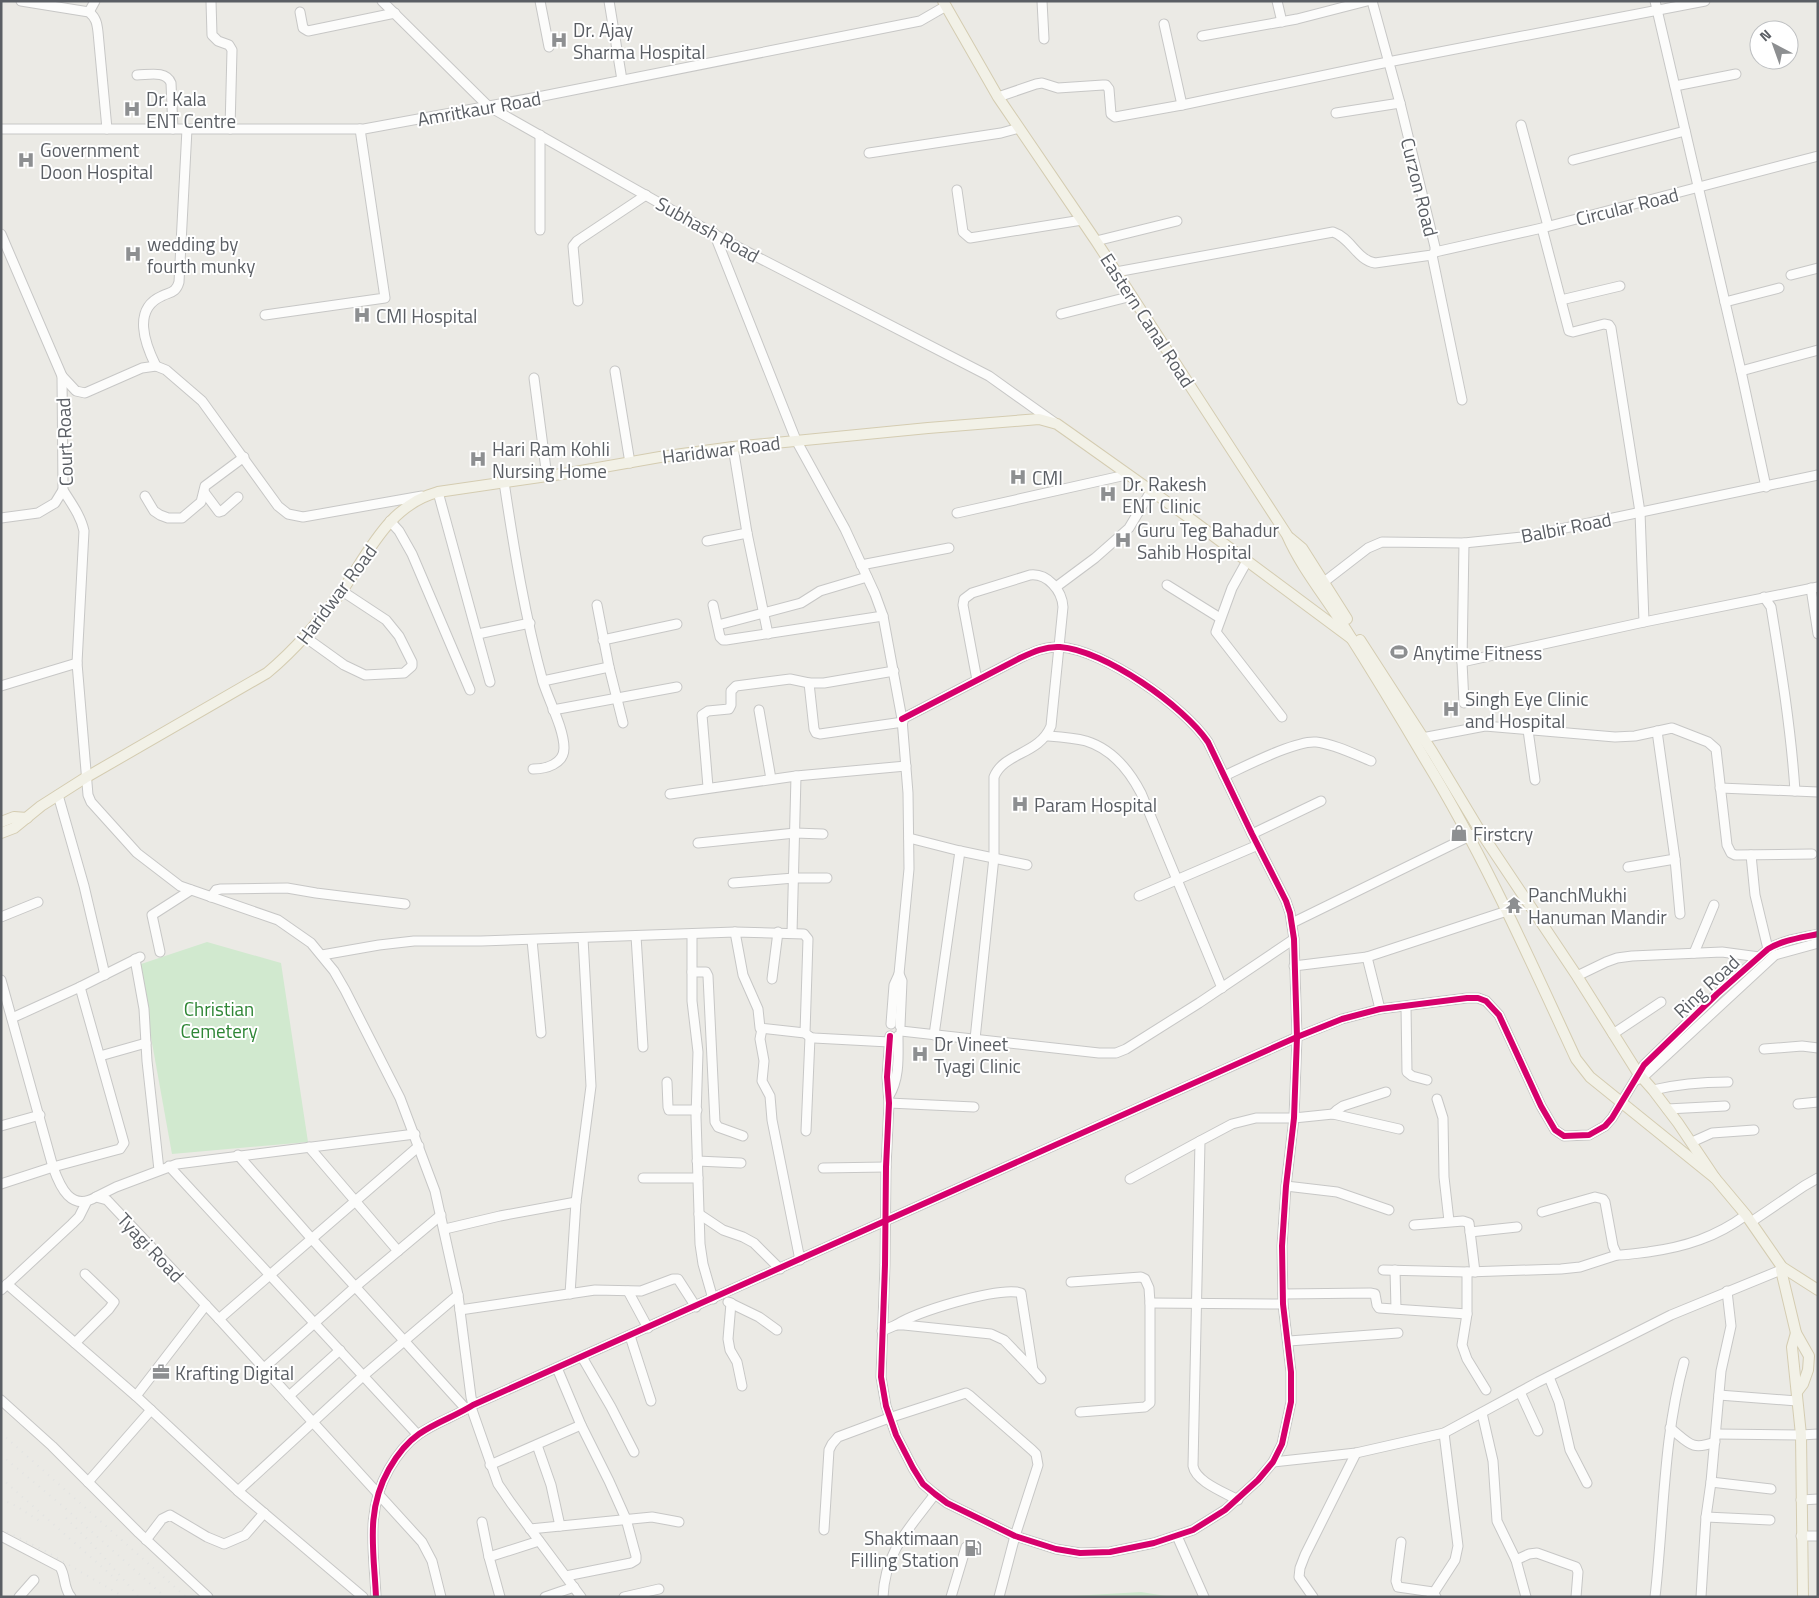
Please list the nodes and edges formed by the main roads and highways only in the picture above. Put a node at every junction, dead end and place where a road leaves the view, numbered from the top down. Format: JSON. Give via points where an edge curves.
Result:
{"nodes":[{"id":1,"x":944,"y":4,"type":"edge"},
{"id":2,"x":1287,"y":535,"type":"junction"},
{"id":3,"x":1355,"y":638,"type":"junction"},
{"id":4,"x":1418,"y":739,"type":"junction"},
{"id":5,"x":27,"y":818,"type":"junction"},
{"id":6,"x":1,"y":822,"type":"edge"},
{"id":7,"x":1,"y":833,"type":"edge"},
{"id":8,"x":1714,"y":1178,"type":"junction"},
{"id":9,"x":1781,"y":1268,"type":"junction"},
{"id":10,"x":1818,"y":1290,"type":"edge"},
{"id":11,"x":1796,"y":1333,"type":"junction"},
{"id":12,"x":1797,"y":1396,"type":"junction"},
{"id":13,"x":1803,"y":1597,"type":"edge"}],
"edges":[{"from":1,"to":2,"type":"main road","name":"Eastern Canal Road","via":[[998,97]]},
{"from":2,"to":3,"type":"main road","name":"Eastern Canal Road","via":[[1295,552]]},
{"from":2,"to":3,"type":"main road","via":[[1302,548]]},
{"from":3,"to":4,"type":"main road","name":"Haridwar Road"},
{"from":3,"to":5,"type":"main road","name":"Haridwar Road","via":[[1057,424],[1039,419],[1023,420],[732,447],[422,496],[390,521],[342,591],[288,656],[267,673],[86,778]]},
{"from":4,"to":8,"type":"main road","via":[[1577,976],[1639,1077],[1668,1109]]},
{"from":4,"to":8,"type":"main road","via":[[1508,911],[1576,1059],[1590,1076]]},
{"from":5,"to":6,"type":"main road","name":"Haridwar Road","via":[[14,817]]},
{"from":5,"to":7,"type":"main road","name":"Haridwar Road"},
{"from":8,"to":9,"type":"main road","via":[[1749,1219]]},
{"from":9,"to":10,"type":"main road"},
{"from":9,"to":11,"type":"main road"},
{"from":11,"to":12,"type":"main road","via":[[1792,1347]]},
{"from":11,"to":12,"type":"main road","via":[[1809,1356],[1808,1370]]},
{"from":12,"to":13,"type":"main road","via":[[1801,1435]]}]}
